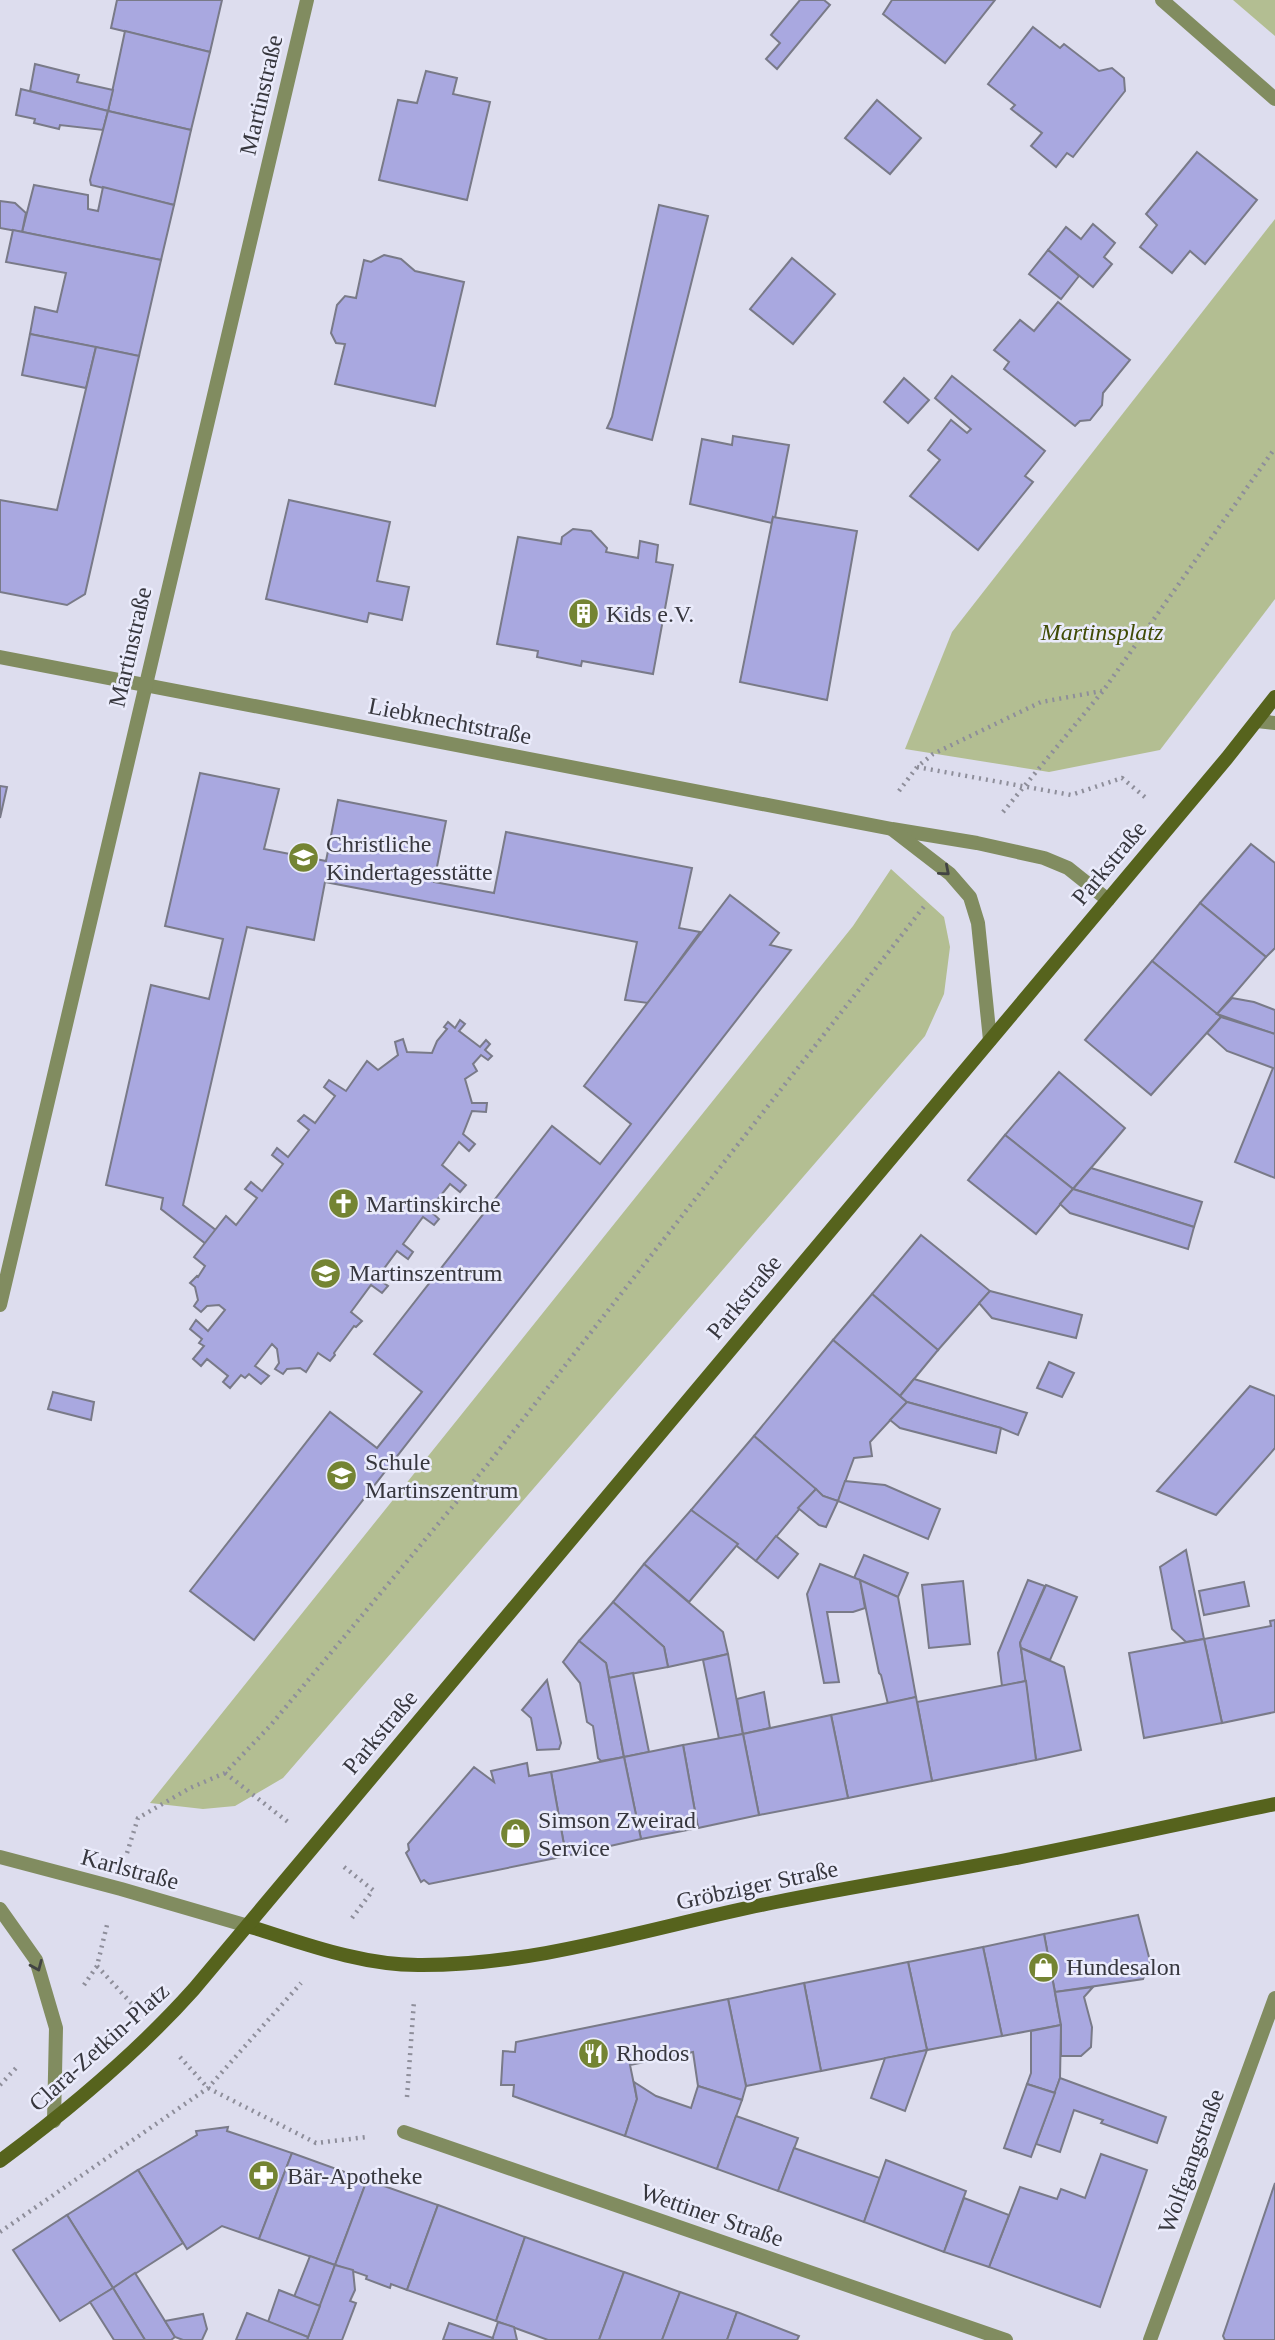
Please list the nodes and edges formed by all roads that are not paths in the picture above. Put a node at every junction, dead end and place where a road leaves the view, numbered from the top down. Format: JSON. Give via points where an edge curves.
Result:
{"nodes":[{"id":1,"x":307,"y":0,"type":"edge"},
{"id":2,"x":1163,"y":0,"type":"edge"},
{"id":3,"x":1275,"y":99,"type":"edge"},
{"id":4,"x":0,"y":657,"type":"edge"},
{"id":5,"x":144,"y":686,"type":"junction"},
{"id":6,"x":1275,"y":697,"type":"edge"},
{"id":7,"x":1257,"y":721,"type":"junction"},
{"id":8,"x":1275,"y":723,"type":"edge"},
{"id":9,"x":892,"y":829,"type":"junction"},
{"id":10,"x":1108,"y":900,"type":"junction"},
{"id":11,"x":990,"y":1040,"type":"junction"},
{"id":12,"x":0,"y":1305,"type":"edge"},
{"id":13,"x":1275,"y":1804,"type":"edge"},
{"id":14,"x":0,"y":1857,"type":"edge"},
{"id":15,"x":0,"y":1909,"type":"edge"},
{"id":16,"x":248,"y":1926,"type":"junction"},
{"id":17,"x":1275,"y":1998,"type":"edge"},
{"id":18,"x":54,"y":2121,"type":"junction"},
{"id":19,"x":404,"y":2132,"type":"road end"},
{"id":20,"x":0,"y":2161,"type":"edge"},
{"id":21,"x":1006,"y":2340,"type":"edge"},
{"id":22,"x":1150,"y":2340,"type":"edge"}],
"edges":[{"from":1,"to":5,"type":"street","name":"Martinstraße"},
{"from":2,"to":3,"type":"street"},
{"from":4,"to":5,"type":"street","name":"Liebknechtstraße"},
{"from":5,"to":9,"type":"street","name":"Liebknechtstraße"},
{"from":5,"to":12,"type":"street","name":"Martinstraße"},
{"from":6,"to":7,"type":"main road","name":"Parkstraße"},
{"from":7,"to":8,"type":"street"},
{"from":7,"to":10,"type":"main road","name":"Parkstraße"},
{"from":9,"to":10,"type":"street","name":"Liebknechtstraße","via":[[1044,858],[1068,869]]},
{"from":9,"to":11,"type":"street","name":"Liebknechtstraße","one_way":true,"via":[[950,874],[970,897],[978,923]]},
{"from":10,"to":11,"type":"main road","name":"Parkstraße"},
{"from":11,"to":16,"type":"main road","name":"Parkstraße"},
{"from":13,"to":16,"type":"main road","name":"Gröbziger Straße","via":[[482,1962],[387,1964]]},
{"from":14,"to":16,"type":"street","name":"Karlstraße"},
{"from":15,"to":18,"type":"street","one_way":true,"via":[[36,1960],[56,2028]]},
{"from":16,"to":18,"type":"main road","name":"Clara-Zetkin-Platz","via":[[157,2031]]},
{"from":17,"to":22,"type":"street","name":"Wolfgangstraße"},
{"from":18,"to":20,"type":"main road","name":"Clara-Zetkin-Platz"},
{"from":19,"to":21,"type":"street","name":"Wettiner Straße"}]}
